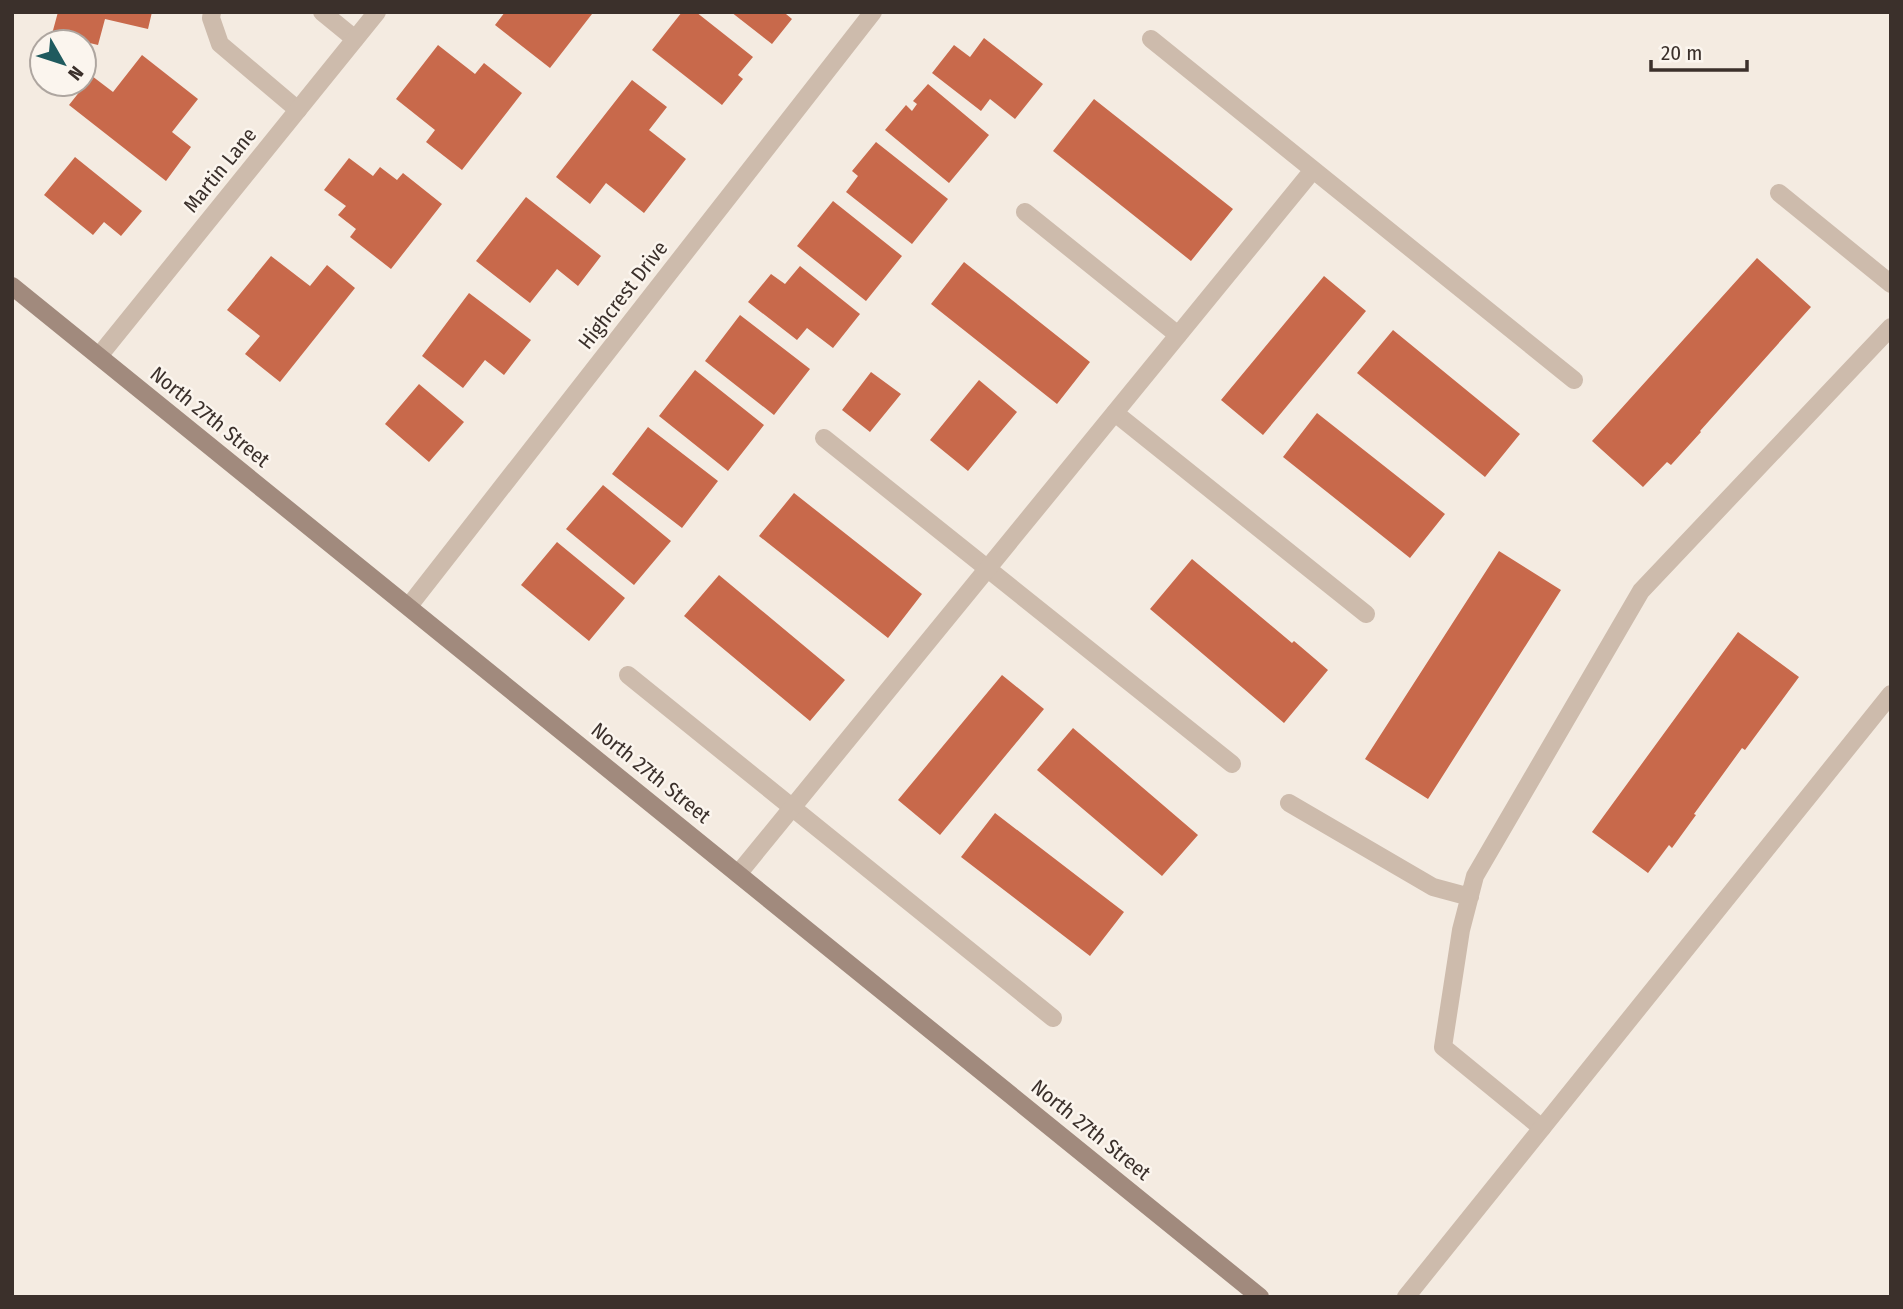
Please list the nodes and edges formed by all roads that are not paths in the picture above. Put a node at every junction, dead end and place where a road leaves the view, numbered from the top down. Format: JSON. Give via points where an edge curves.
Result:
{"nodes":[{"id":1,"x":212,"y":12,"type":"edge"},
{"id":2,"x":322,"y":12,"type":"edge"},
{"id":3,"x":377,"y":12,"type":"edge"},
{"id":4,"x":873,"y":12,"type":"edge"},
{"id":5,"x":355,"y":39,"type":"junction"},
{"id":6,"x":1151,"y":39,"type":"dead end"},
{"id":7,"x":298,"y":110,"type":"junction"},
{"id":8,"x":1313,"y":170,"type":"junction"},
{"id":9,"x":1779,"y":192,"type":"dead end"},
{"id":10,"x":1025,"y":212,"type":"dead end"},
{"id":11,"x":1891,"y":284,"type":"edge"},
{"id":12,"x":12,"y":286,"type":"edge"},
{"id":13,"x":1891,"y":327,"type":"edge"},
{"id":14,"x":1178,"y":335,"type":"junction"},
{"id":15,"x":99,"y":356,"type":"junction"},
{"id":16,"x":1574,"y":380,"type":"dead end"},
{"id":17,"x":1115,"y":413,"type":"junction"},
{"id":18,"x":824,"y":438,"type":"dead end"},
{"id":19,"x":987,"y":568,"type":"junction"},
{"id":20,"x":409,"y":606,"type":"junction"},
{"id":21,"x":1366,"y":614,"type":"dead end"},
{"id":22,"x":628,"y":675,"type":"dead end"},
{"id":23,"x":1891,"y":694,"type":"edge"},
{"id":24,"x":1232,"y":764,"type":"dead end"},
{"id":25,"x":1289,"y":803,"type":"dead end"},
{"id":26,"x":792,"y":808,"type":"junction"},
{"id":27,"x":738,"y":874,"type":"junction"},
{"id":28,"x":1470,"y":897,"type":"junction"},
{"id":29,"x":1053,"y":1018,"type":"dead end"},
{"id":30,"x":1542,"y":1128,"type":"junction"},
{"id":31,"x":1260,"y":1297,"type":"edge"},
{"id":32,"x":1406,"y":1297,"type":"edge"}],
"edges":[{"from":1,"to":7,"type":"street","via":[[220,44]]},
{"from":2,"to":5,"type":"street"},
{"from":3,"to":5,"type":"street","name":"Martin Lane"},
{"from":4,"to":20,"type":"street","name":"Highcrest Drive"},
{"from":5,"to":7,"type":"street","name":"Martin Lane"},
{"from":6,"to":8,"type":"street"},
{"from":7,"to":15,"type":"street","name":"Martin Lane"},
{"from":8,"to":14,"type":"street"},
{"from":8,"to":16,"type":"street"},
{"from":9,"to":11,"type":"street"},
{"from":10,"to":14,"type":"street"},
{"from":12,"to":15,"type":"street","name":"North 27th Street"},
{"from":13,"to":28,"type":"street","via":[[1642,592],[1475,876]]},
{"from":14,"to":17,"type":"street"},
{"from":15,"to":20,"type":"street","name":"North 27th Street"},
{"from":17,"to":19,"type":"street"},
{"from":17,"to":21,"type":"street"},
{"from":18,"to":19,"type":"street"},
{"from":19,"to":24,"type":"street"},
{"from":19,"to":26,"type":"street"},
{"from":20,"to":27,"type":"street","name":"North 27th Street"},
{"from":22,"to":26,"type":"street"},
{"from":23,"to":30,"type":"street"},
{"from":25,"to":28,"type":"street","via":[[1433,887]]},
{"from":26,"to":27,"type":"street"},
{"from":26,"to":29,"type":"street"},
{"from":27,"to":31,"type":"street","name":"North 27th Street"},
{"from":28,"to":30,"type":"street","via":[[1443,1047]]},
{"from":30,"to":32,"type":"street"}]}
